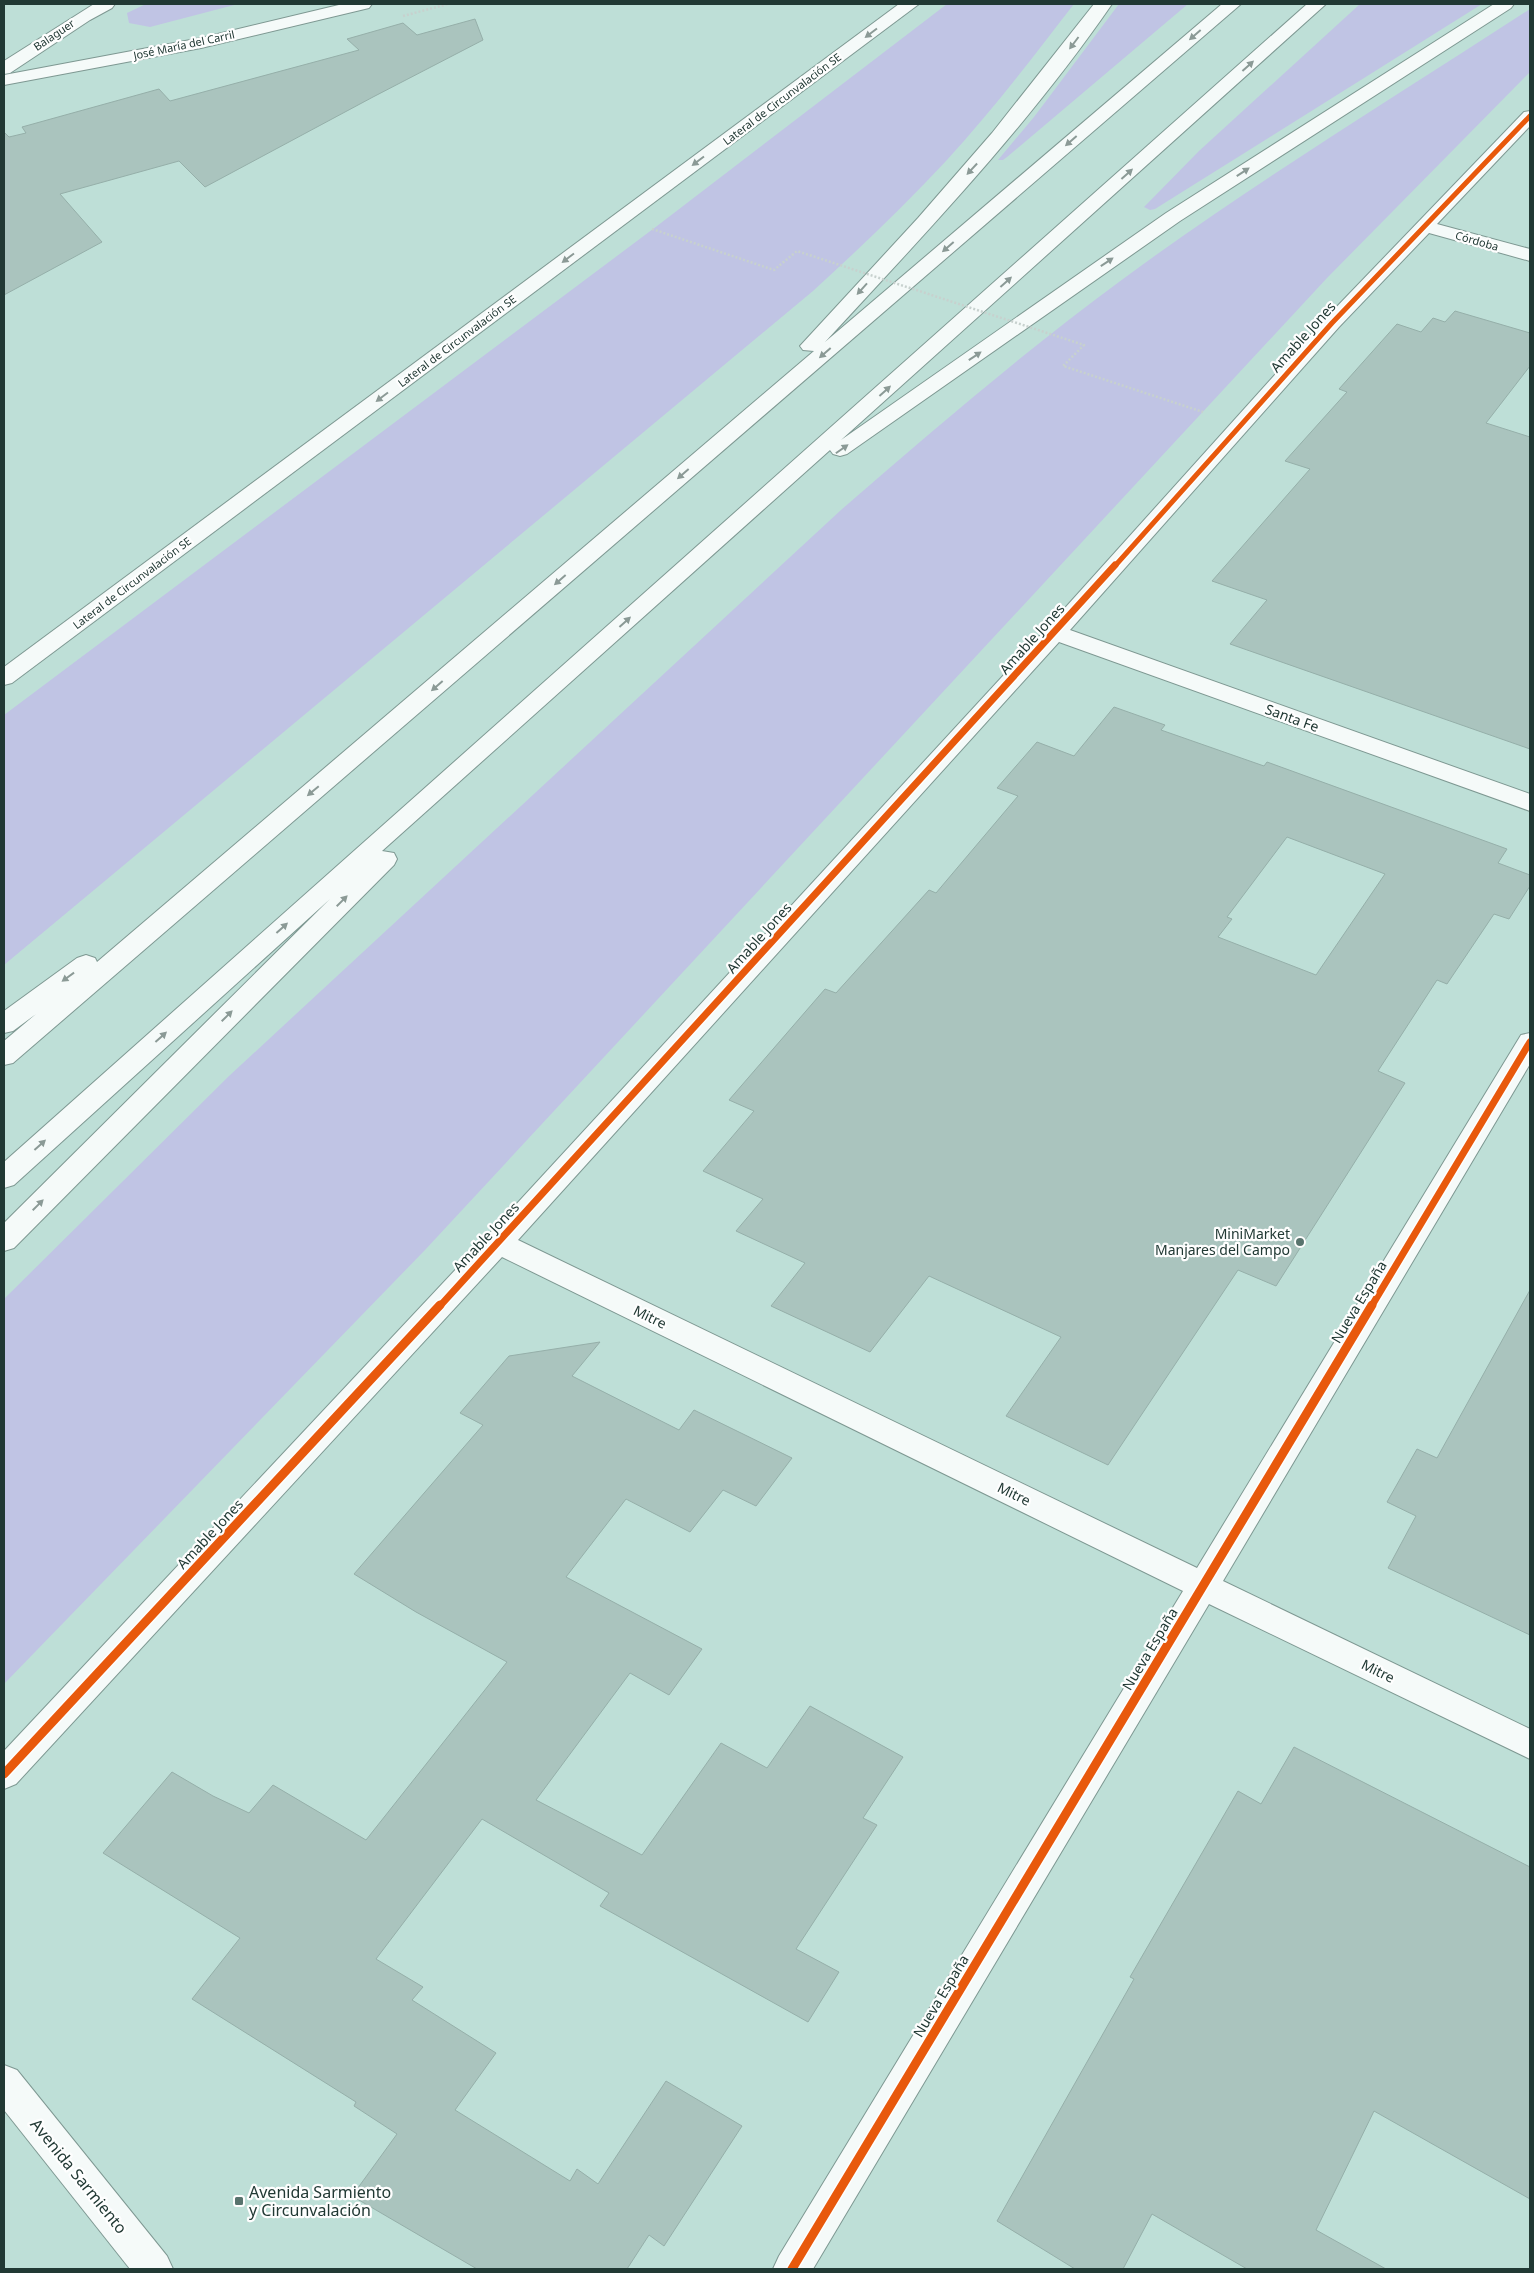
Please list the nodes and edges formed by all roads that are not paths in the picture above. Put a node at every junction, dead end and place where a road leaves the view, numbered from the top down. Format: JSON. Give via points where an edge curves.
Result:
{"nodes":[{"id":1,"x":106,"y":4,"type":"edge"},
{"id":2,"x":363,"y":4,"type":"edge"},
{"id":3,"x":910,"y":4,"type":"edge"},
{"id":4,"x":1103,"y":4,"type":"edge"},
{"id":5,"x":1232,"y":4,"type":"edge"},
{"id":6,"x":1317,"y":4,"type":"edge"},
{"id":7,"x":1505,"y":4,"type":"edge"},
{"id":8,"x":4,"y":69,"type":"edge"},
{"id":9,"x":4,"y":80,"type":"edge"},
{"id":10,"x":1530,"y":116,"type":"edge"},
{"id":11,"x":1424,"y":226,"type":"junction"},
{"id":12,"x":1530,"y":256,"type":"edge"},
{"id":13,"x":720,"y":442,"type":"junction"},
{"id":14,"x":731,"y":528,"type":"junction"},
{"id":15,"x":1055,"y":633,"type":"junction"},
{"id":16,"x":599,"y":645,"type":"junction"},
{"id":17,"x":4,"y":678,"type":"edge"},
{"id":18,"x":1530,"y":803,"type":"edge"},
{"id":19,"x":248,"y":845,"type":"junction"},
{"id":20,"x":4,"y":1024,"type":"edge"},
{"id":21,"x":1530,"y":1042,"type":"edge"},
{"id":22,"x":4,"y":1056,"type":"edge"},
{"id":23,"x":4,"y":1178,"type":"edge"},
{"id":24,"x":4,"y":1240,"type":"edge"},
{"id":25,"x":498,"y":1243,"type":"junction"},
{"id":26,"x":1203,"y":1586,"type":"junction"},
{"id":27,"x":1530,"y":1745,"type":"edge"},
{"id":28,"x":4,"y":1774,"type":"edge"},
{"id":29,"x":4,"y":2082,"type":"edge"},
{"id":30,"x":154,"y":2269,"type":"edge"},
{"id":31,"x":792,"y":2269,"type":"edge"}],
"edges":[{"from":1,"to":8,"type":"main road","name":"Balaguer"},
{"from":2,"to":9,"type":"main road","name":"José María del Carril","via":[[201,43]]},
{"from":3,"to":17,"type":"main road","name":"Lateral de Circunvalación SE","one_way":true},
{"from":4,"to":13,"type":"main road","one_way":true,"via":[[1031,100],[980,161]]},
{"from":5,"to":13,"type":"main road","one_way":true},
{"from":14,"to":6,"type":"main road","one_way":true},
{"from":14,"to":7,"type":"main road","one_way":true,"via":[[1102,265]]},
{"from":10,"to":11,"type":"main road","name":"Amable Jones"},
{"from":11,"to":12,"type":"main road","name":"Córdoba"},
{"from":11,"to":15,"type":"main road","name":"Amable Jones","via":[[1312,345]]},
{"from":13,"to":19,"type":"main road","one_way":true},
{"from":16,"to":14,"type":"main road","one_way":true},
{"from":15,"to":18,"type":"main road","name":"Santa Fe"},
{"from":15,"to":25,"type":"main road","name":"Amable Jones"},
{"from":23,"to":16,"type":"main road","one_way":true},
{"from":24,"to":16,"type":"main road","one_way":true},
{"from":19,"to":20,"type":"main road","one_way":true},
{"from":19,"to":22,"type":"main road"},
{"from":21,"to":26,"type":"main road","name":"Nueva España"},
{"from":25,"to":26,"type":"main road","name":"Mitre"},
{"from":25,"to":28,"type":"main road","name":"Amable Jones"},
{"from":26,"to":27,"type":"main road","name":"Mitre"},
{"from":26,"to":31,"type":"main road","name":"Nueva España"},
{"from":29,"to":30,"type":"main road","name":"Avenida Sarmiento"}]}
